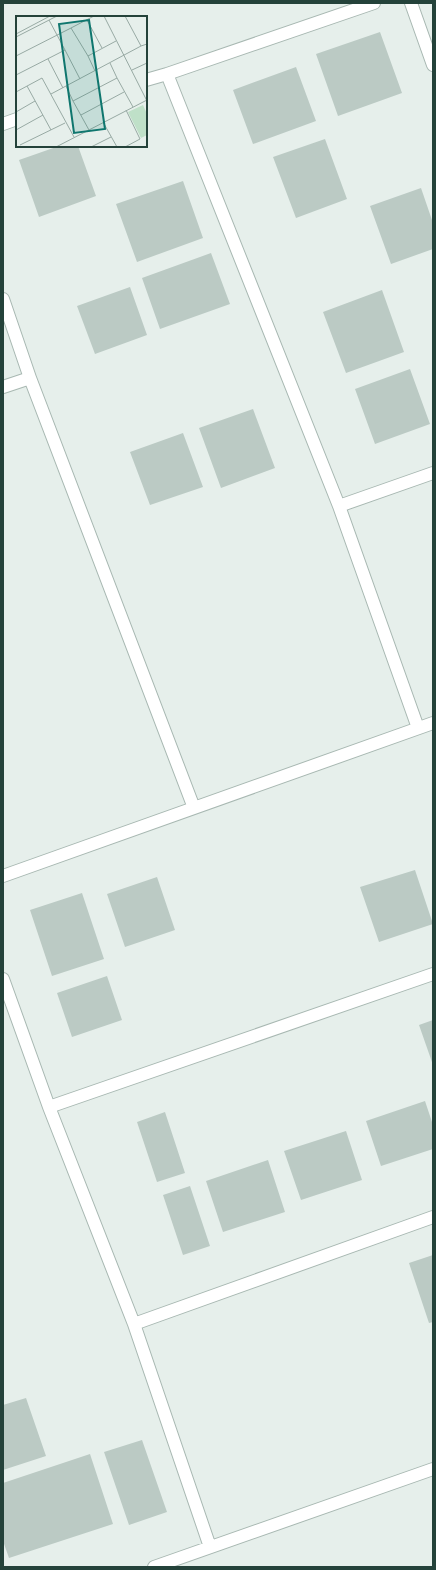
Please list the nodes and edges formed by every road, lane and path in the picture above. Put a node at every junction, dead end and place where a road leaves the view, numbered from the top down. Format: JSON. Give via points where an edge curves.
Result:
{"nodes":[{"id":1,"x":374,"y":3,"type":"edge"},
{"id":2,"x":411,"y":3,"type":"edge"},
{"id":3,"x":433,"y":65,"type":"edge"},
{"id":4,"x":168,"y":74,"type":"junction"},
{"id":5,"x":147,"y":80,"type":"edge"},
{"id":6,"x":16,"y":119,"type":"edge"},
{"id":7,"x":3,"y":124,"type":"edge"},
{"id":8,"x":3,"y":299,"type":"edge"},
{"id":9,"x":30,"y":378,"type":"junction"},
{"id":10,"x":3,"y":387,"type":"edge"},
{"id":11,"x":433,"y":473,"type":"edge"},
{"id":12,"x":339,"y":506,"type":"junction"},
{"id":13,"x":433,"y":723,"type":"edge"},
{"id":14,"x":418,"y":728,"type":"junction"},
{"id":15,"x":194,"y":808,"type":"junction"},
{"id":16,"x":3,"y":876,"type":"edge"},
{"id":17,"x":433,"y":974,"type":"edge"},
{"id":18,"x":3,"y":979,"type":"edge"},
{"id":19,"x":49,"y":1108,"type":"junction"},
{"id":20,"x":433,"y":1217,"type":"edge"},
{"id":21,"x":134,"y":1324,"type":"junction"},
{"id":22,"x":432,"y":1474,"type":"edge"},
{"id":23,"x":210,"y":1547,"type":"junction"},
{"id":24,"x":154,"y":1567,"type":"edge"}],
"edges":[{"from":1,"to":4,"type":"street"},
{"from":2,"to":3,"type":"street"},
{"from":4,"to":5,"type":"street"},
{"from":4,"to":12,"type":"street"},
{"from":6,"to":7,"type":"street"},
{"from":8,"to":9,"type":"street"},
{"from":9,"to":10,"type":"street"},
{"from":9,"to":15,"type":"street"},
{"from":11,"to":12,"type":"street"},
{"from":12,"to":14,"type":"street"},
{"from":13,"to":14,"type":"street"},
{"from":14,"to":15,"type":"street"},
{"from":15,"to":16,"type":"street"},
{"from":17,"to":19,"type":"street"},
{"from":18,"to":19,"type":"street"},
{"from":19,"to":21,"type":"street"},
{"from":20,"to":21,"type":"street"},
{"from":21,"to":23,"type":"street"},
{"from":22,"to":23,"type":"street"},
{"from":23,"to":24,"type":"street"}]}
